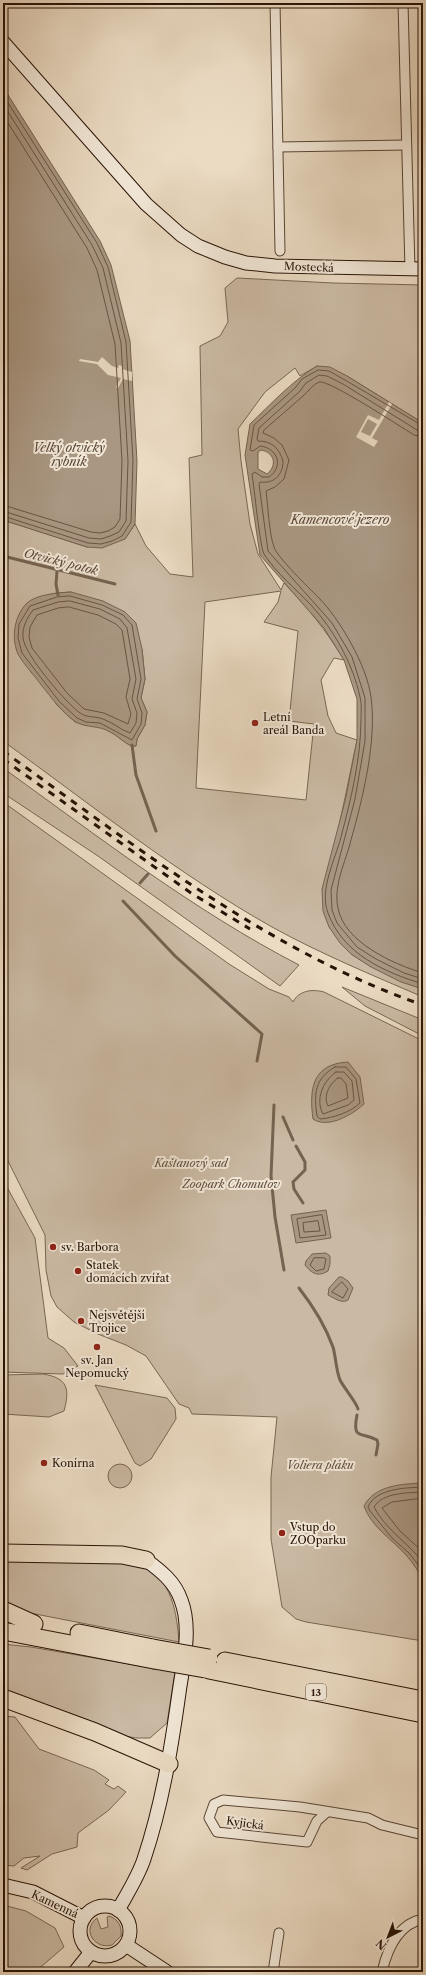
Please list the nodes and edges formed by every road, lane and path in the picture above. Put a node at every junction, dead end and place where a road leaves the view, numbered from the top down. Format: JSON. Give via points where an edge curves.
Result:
{"nodes":[{"id":1,"x":275,"y":3,"type":"edge"},
{"id":2,"x":403,"y":3,"type":"edge"},
{"id":3,"x":3,"y":42,"type":"edge"},
{"id":4,"x":406,"y":145,"type":"junction"},
{"id":5,"x":278,"y":147,"type":"junction"},
{"id":6,"x":280,"y":251,"type":"dead end"},
{"id":7,"x":417,"y":269,"type":"edge"},
{"id":8,"x":3,"y":1553,"type":"edge"},
{"id":9,"x":26,"y":1554,"type":"junction"},
{"id":10,"x":3,"y":1558,"type":"edge"},
{"id":11,"x":146,"y":1560,"type":"joint"},
{"id":12,"x":3,"y":1610,"type":"edge"},
{"id":13,"x":3,"y":1619,"type":"edge"},
{"id":14,"x":34,"y":1624,"type":"junction"},
{"id":15,"x":3,"y":1631,"type":"edge"},
{"id":16,"x":3,"y":1639,"type":"edge"},
{"id":17,"x":54,"y":1640,"type":"junction"},
{"id":18,"x":153,"y":1654,"type":"junction"},
{"id":19,"x":209,"y":1664,"type":"junction"},
{"id":20,"x":3,"y":1698,"type":"edge"},
{"id":21,"x":423,"y":1700,"type":"edge"},
{"id":22,"x":423,"y":1714,"type":"edge"},
{"id":23,"x":169,"y":1764,"type":"junction"},
{"id":24,"x":327,"y":1812,"type":"junction"},
{"id":25,"x":423,"y":1835,"type":"edge"},
{"id":26,"x":3,"y":1885,"type":"edge"},
{"id":27,"x":118,"y":1910,"type":"junction"},
{"id":28,"x":84,"y":1918,"type":"junction"},
{"id":29,"x":423,"y":1919,"type":"edge"},
{"id":30,"x":279,"y":1933,"type":"dead end"},
{"id":31,"x":126,"y":1945,"type":"junction"},
{"id":32,"x":91,"y":1952,"type":"junction"},
{"id":33,"x":75,"y":1972,"type":"edge"},
{"id":34,"x":167,"y":1972,"type":"edge"},
{"id":35,"x":273,"y":1972,"type":"edge"},
{"id":36,"x":382,"y":1972,"type":"edge"}],
"edges":[{"from":1,"to":5,"type":"street"},
{"from":2,"to":4,"type":"street"},
{"from":3,"to":7,"type":"street","name":"Mostecká","via":[[142,199],[172,227],[198,246],[224,258],[275,266]]},
{"from":4,"to":5,"type":"street"},
{"from":4,"to":7,"type":"street"},
{"from":5,"to":6,"type":"street"},
{"from":8,"to":9,"type":"highway"},
{"from":9,"to":10,"type":"highway"},
{"from":9,"to":11,"type":"highway","via":[[122,1555]]},
{"from":11,"to":23,"type":"street","via":[[176,1588],[185,1617],[186,1635]]},
{"from":12,"to":14,"type":"highway"},
{"from":13,"to":14,"type":"highway","number":"13"},
{"from":14,"to":18,"type":"highway","number":"13"},
{"from":15,"to":17,"type":"highway","number":"13"},
{"from":16,"to":17,"type":"highway"},
{"from":17,"to":18,"type":"highway","number":"13"},
{"from":18,"to":19,"type":"highway","number":"13","bridge":true},
{"from":19,"to":21,"type":"highway","number":"13"},
{"from":19,"to":22,"type":"highway","number":"13"},
{"from":20,"to":23,"type":"highway","via":[[95,1732]]},
{"from":23,"to":27,"type":"street","via":[[161,1802],[143,1861]]},
{"from":24,"to":24,"type":"street","name":"Kyjická","via":[[223,1800],[214,1804],[209,1818],[217,1832],[307,1842],[317,1822]]},
{"from":24,"to":25,"type":"street","name":"Kyjická","via":[[368,1818],[382,1826]]},
{"from":26,"to":28,"type":"street","name":"Kamenná","via":[[32,1892]]},
{"from":27,"to":28,"type":"street","via":[[111,1907],[96,1908]]},
{"from":27,"to":31,"type":"street","via":[[124,1916],[130,1930]]},
{"from":28,"to":32,"type":"street","via":[[80,1932]]},
{"from":29,"to":36,"type":"street","via":[[415,1921],[399,1933],[386,1955]]},
{"from":30,"to":35,"type":"street"},
{"from":31,"to":32,"type":"street","via":[[114,1955],[98,1955]]},
{"from":31,"to":34,"type":"street"},
{"from":32,"to":33,"type":"street"}]}
